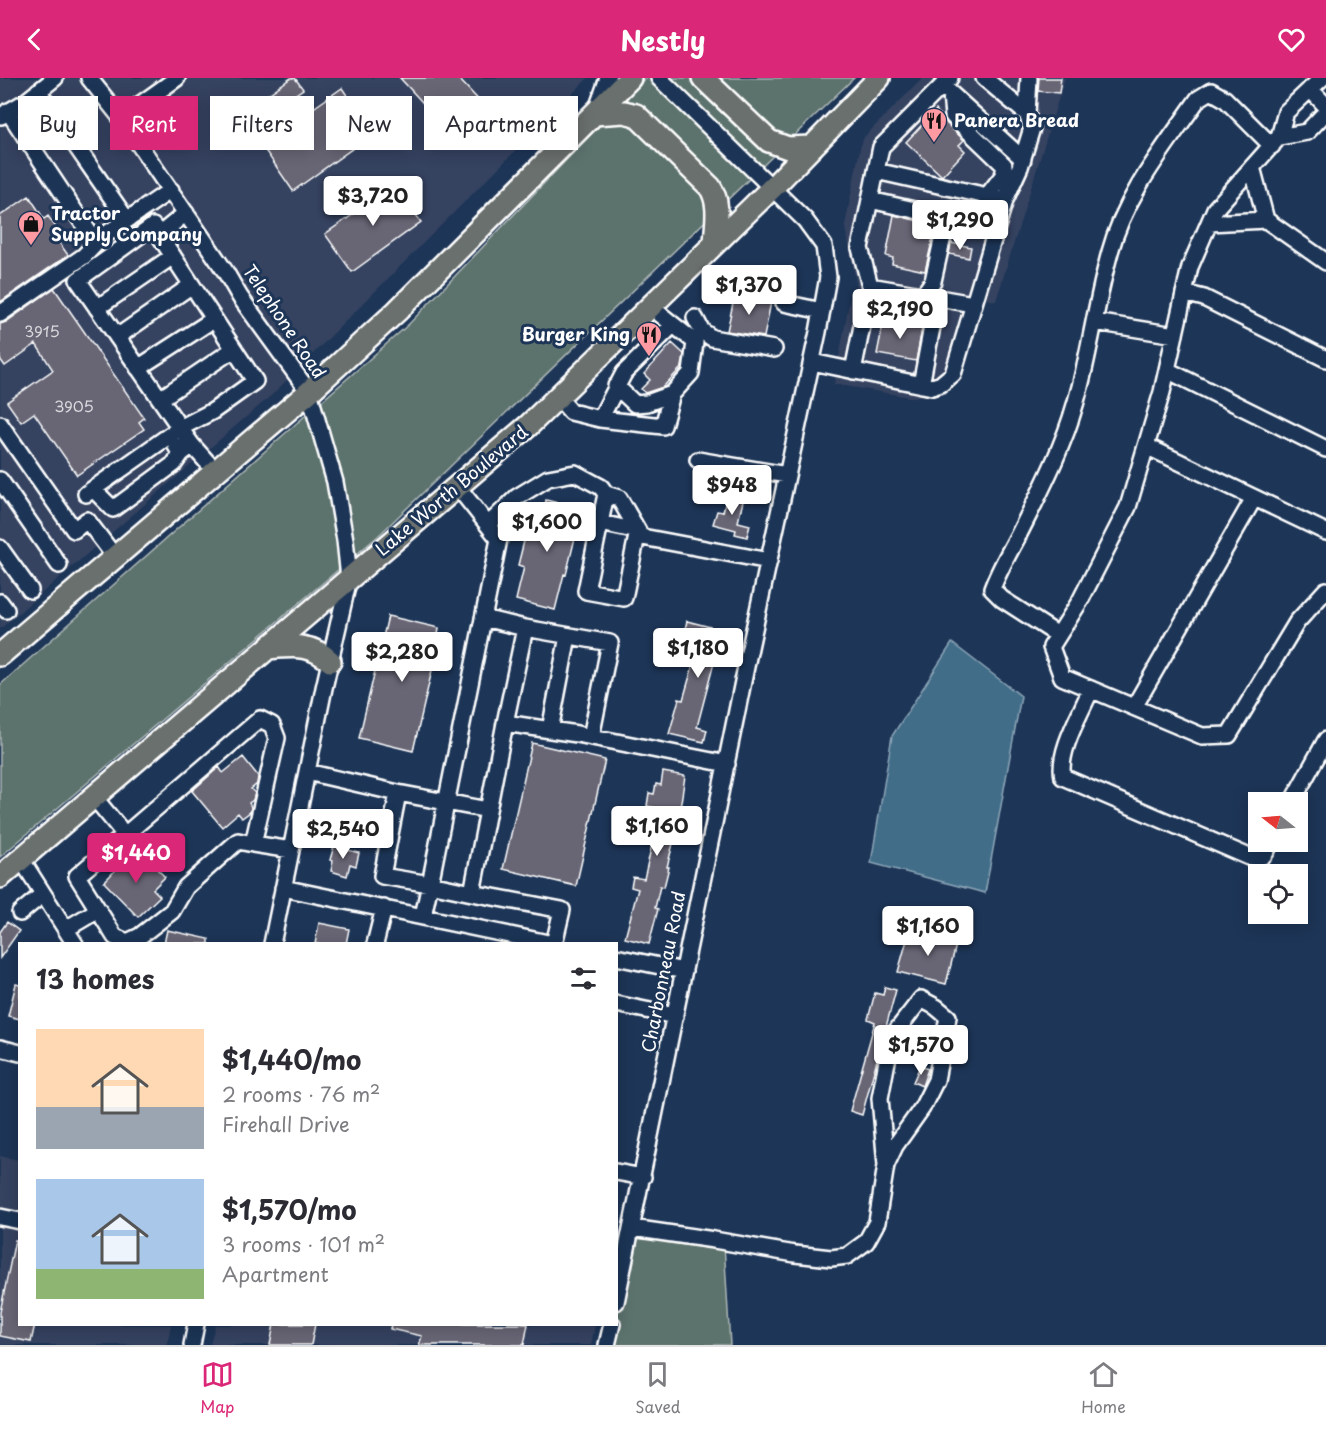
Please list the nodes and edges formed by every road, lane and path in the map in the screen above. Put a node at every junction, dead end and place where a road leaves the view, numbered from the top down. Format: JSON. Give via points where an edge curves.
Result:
{"nodes":[{"id":1,"x":55,"y":78,"type":"edge"},
{"id":2,"x":89,"y":78,"type":"edge"},
{"id":3,"x":177,"y":78,"type":"edge"},
{"id":4,"x":608,"y":78,"type":"edge"},
{"id":5,"x":630,"y":78,"type":"edge"},
{"id":6,"x":659,"y":78,"type":"edge"},
{"id":7,"x":703,"y":78,"type":"edge"},
{"id":8,"x":879,"y":78,"type":"edge"},
{"id":9,"x":984,"y":78,"type":"edge"},
{"id":10,"x":1029,"y":78,"type":"edge"},
{"id":11,"x":1316,"y":83,"type":"edge"},
{"id":12,"x":948,"y":86,"type":"edge"},
{"id":13,"x":38,"y":91,"type":"junction"},
{"id":14,"x":152,"y":96,"type":"edge"},
{"id":15,"x":110,"y":104,"type":"edge"},
{"id":16,"x":1326,"y":106,"type":"edge"},
{"id":17,"x":1326,"y":112,"type":"edge"},
{"id":18,"x":4,"y":114,"type":"edge"},
{"id":19,"x":594,"y":114,"type":"junction"},
{"id":20,"x":1027,"y":114,"type":"junction"},
{"id":21,"x":1275,"y":142,"type":"junction"},
{"id":22,"x":810,"y":147,"type":"junction"},
{"id":23,"x":143,"y":150,"type":"edge"},
{"id":24,"x":1023,"y":159,"type":"junction"},
{"id":25,"x":1252,"y":168,"type":"junction"},
{"id":26,"x":876,"y":171,"type":"junction"},
{"id":27,"x":773,"y":187,"type":"junction"},
{"id":28,"x":171,"y":190,"type":"junction"},
{"id":29,"x":987,"y":196,"type":"junction"},
{"id":30,"x":870,"y":200,"type":"junction"},
{"id":31,"x":1005,"y":200,"type":"junction"},
{"id":32,"x":186,"y":213,"type":"junction"},
{"id":33,"x":127,"y":220,"type":"junction"},
{"id":34,"x":1266,"y":220,"type":"junction"},
{"id":35,"x":1209,"y":223,"type":"junction"},
{"id":36,"x":159,"y":235,"type":"junction"},
{"id":37,"x":96,"y":243,"type":"junction"},
{"id":38,"x":715,"y":243,"type":"junction"},
{"id":39,"x":173,"y":256,"type":"junction"},
{"id":40,"x":1326,"y":262,"type":"edge"},
{"id":41,"x":192,"y":285,"type":"junction"},
{"id":42,"x":870,"y":286,"type":"junction"},
{"id":43,"x":1184,"y":293,"type":"junction"},
{"id":44,"x":923,"y":295,"type":"junction"},
{"id":45,"x":784,"y":303,"type":"dead end"},
{"id":46,"x":973,"y":304,"type":"junction"},
{"id":47,"x":866,"y":306,"type":"junction"},
{"id":48,"x":651,"y":307,"type":"junction"},
{"id":49,"x":97,"y":308,"type":"junction"},
{"id":50,"x":822,"y":311,"type":"junction"},
{"id":51,"x":0,"y":315,"type":"edge"},
{"id":52,"x":695,"y":318,"type":"dead end"},
{"id":53,"x":214,"y":319,"type":"junction"},
{"id":54,"x":1095,"y":322,"type":"junction"},
{"id":55,"x":673,"y":325,"type":"junction"},
{"id":56,"x":1175,"y":335,"type":"junction"},
{"id":57,"x":117,"y":337,"type":"junction"},
{"id":58,"x":234,"y":349,"type":"junction"},
{"id":59,"x":774,"y":349,"type":"dead end"},
{"id":60,"x":1326,"y":359,"type":"edge"},
{"id":61,"x":812,"y":362,"type":"junction"},
{"id":62,"x":138,"y":368,"type":"junction"},
{"id":63,"x":1167,"y":369,"type":"junction"},
{"id":64,"x":853,"y":370,"type":"junction"},
{"id":65,"x":921,"y":385,"type":"junction"},
{"id":66,"x":616,"y":386,"type":"junction"},
{"id":67,"x":309,"y":392,"type":"junction"},
{"id":68,"x":672,"y":394,"type":"junction"},
{"id":69,"x":558,"y":397,"type":"junction"},
{"id":70,"x":160,"y":399,"type":"junction"},
{"id":71,"x":600,"y":419,"type":"junction"},
{"id":72,"x":0,"y":424,"type":"edge"},
{"id":73,"x":175,"y":432,"type":"junction"},
{"id":74,"x":1146,"y":446,"type":"junction"},
{"id":75,"x":1326,"y":449,"type":"edge"},
{"id":76,"x":186,"y":450,"type":"junction"},
{"id":77,"x":698,"y":460,"type":"dead end"},
{"id":78,"x":216,"y":472,"type":"junction"},
{"id":79,"x":787,"y":475,"type":"junction"},
{"id":80,"x":0,"y":480,"type":"edge"},
{"id":81,"x":457,"y":486,"type":"junction"},
{"id":82,"x":606,"y":494,"type":"junction"},
{"id":83,"x":1254,"y":498,"type":"junction"},
{"id":84,"x":600,"y":523,"type":"junction"},
{"id":85,"x":488,"y":525,"type":"junction"},
{"id":86,"x":1326,"y":532,"type":"edge"},
{"id":87,"x":638,"y":534,"type":"junction"},
{"id":88,"x":0,"y":548,"type":"edge"},
{"id":89,"x":115,"y":557,"type":"junction"},
{"id":90,"x":769,"y":561,"type":"junction"},
{"id":91,"x":59,"y":565,"type":"dead end"},
{"id":92,"x":350,"y":578,"type":"junction"},
{"id":93,"x":30,"y":590,"type":"dead end"},
{"id":94,"x":1326,"y":590,"type":"edge"},
{"id":95,"x":483,"y":618,"type":"junction"},
{"id":96,"x":525,"y":628,"type":"junction"},
{"id":97,"x":1058,"y":635,"type":"junction"},
{"id":98,"x":568,"y":636,"type":"junction"},
{"id":99,"x":268,"y":648,"type":"junction"},
{"id":100,"x":0,"y":655,"type":"edge"},
{"id":101,"x":330,"y":661,"type":"junction"},
{"id":102,"x":1090,"y":689,"type":"junction"},
{"id":103,"x":1134,"y":708,"type":"junction"},
{"id":104,"x":505,"y":723,"type":"junction"},
{"id":105,"x":550,"y":730,"type":"junction"},
{"id":106,"x":584,"y":736,"type":"junction"},
{"id":107,"x":1326,"y":740,"type":"edge"},
{"id":108,"x":727,"y":764,"type":"junction"},
{"id":109,"x":307,"y":772,"type":"junction"},
{"id":110,"x":1297,"y":792,"type":"edge"},
{"id":111,"x":398,"y":793,"type":"junction"},
{"id":112,"x":94,"y":797,"type":"junction"},
{"id":113,"x":446,"y":802,"type":"junction"},
{"id":114,"x":488,"y":810,"type":"junction"},
{"id":115,"x":125,"y":835,"type":"junction"},
{"id":116,"x":253,"y":844,"type":"junction"},
{"id":117,"x":291,"y":850,"type":"junction"},
{"id":118,"x":1266,"y":852,"type":"edge"},
{"id":119,"x":21,"y":859,"type":"junction"},
{"id":120,"x":0,"y":877,"type":"edge"},
{"id":121,"x":430,"y":884,"type":"junction"},
{"id":122,"x":283,"y":888,"type":"junction"},
{"id":123,"x":472,"y":893,"type":"junction"},
{"id":124,"x":43,"y":894,"type":"junction"},
{"id":125,"x":384,"y":908,"type":"junction"},
{"id":126,"x":98,"y":910,"type":"junction"},
{"id":127,"x":20,"y":913,"type":"dead end"},
{"id":128,"x":423,"y":916,"type":"junction"},
{"id":129,"x":66,"y":929,"type":"junction"},
{"id":130,"x":74,"y":942,"type":"edge"},
{"id":131,"x":272,"y":942,"type":"edge"},
{"id":132,"x":376,"y":942,"type":"edge"},
{"id":133,"x":542,"y":942,"type":"edge"},
{"id":134,"x":547,"y":942,"type":"edge"},
{"id":135,"x":618,"y":957,"type":"edge"},
{"id":136,"x":684,"y":971,"type":"junction"},
{"id":137,"x":618,"y":1004,"type":"edge"},
{"id":138,"x":675,"y":1016,"type":"junction"},
{"id":139,"x":0,"y":1048,"type":"edge"},
{"id":140,"x":18,"y":1052,"type":"edge"},
{"id":141,"x":886,"y":1165,"type":"junction"},
{"id":142,"x":618,"y":1172,"type":"edge"},
{"id":143,"x":643,"y":1177,"type":"junction"},
{"id":144,"x":0,"y":1217,"type":"edge"},
{"id":145,"x":18,"y":1221,"type":"edge"},
{"id":146,"x":632,"y":1228,"type":"junction"},
{"id":147,"x":618,"y":1293,"type":"edge"},
{"id":148,"x":196,"y":1326,"type":"edge"},
{"id":149,"x":612,"y":1326,"type":"edge"},
{"id":150,"x":192,"y":1345,"type":"edge"},
{"id":151,"x":607,"y":1345,"type":"edge"}],
"edges":[{"from":1,"to":13,"type":"street"},
{"from":2,"to":15,"type":"street","name":"Telephone Road"},
{"from":3,"to":14,"type":"street"},
{"from":4,"to":19,"type":"street"},
{"from":5,"to":19,"type":"highway"},
{"from":6,"to":27,"type":"street","name":"Charbonneau Road"},
{"from":7,"to":22,"type":"highway","via":[[769,141],[788,148]]},
{"from":8,"to":22,"type":"highway","name":"Lake Worth Boulevard"},
{"from":9,"to":20,"type":"street"},
{"from":10,"to":20,"type":"street"},
{"from":11,"to":16,"type":"street"},
{"from":11,"to":21,"type":"street","via":[[1286,112]]},
{"from":12,"to":24,"type":"street"},
{"from":12,"to":26,"type":"street","via":[[881,147]]},
{"from":12,"to":29,"type":"street","via":[[953,116],[1004,165],[1004,174]]},
{"from":13,"to":18,"type":"street"},
{"from":13,"to":33,"type":"street"},
{"from":17,"to":21,"type":"street","via":[[1307,132]]},
{"from":18,"to":37,"type":"street"},
{"from":19,"to":38,"type":"highway","via":[[636,115],[710,187],[717,206]]},
{"from":19,"to":67,"type":"highway","via":[[397,311]]},
{"from":20,"to":24,"type":"street","via":[[1032,128]]},
{"from":21,"to":25,"type":"street"},
{"from":21,"to":54,"type":"street","via":[[1211,91],[1198,99],[1124,213],[1110,250]]},
{"from":22,"to":27,"type":"highway","name":"Lake Worth Boulevard"},
{"from":23,"to":28,"type":"street","name":"Telephone Road"},
{"from":24,"to":31,"type":"street"},
{"from":25,"to":34,"type":"street"},
{"from":25,"to":35,"type":"street","via":[[1215,209]]},
{"from":26,"to":29,"type":"street"},
{"from":26,"to":30,"type":"street"},
{"from":27,"to":38,"type":"highway","name":"Lake Worth Boulevard"},
{"from":27,"to":50,"type":"street","name":"Charbonneau Road","via":[[824,246],[828,277]]},
{"from":28,"to":32,"type":"street","name":"Telephone Road"},
{"from":28,"to":33,"type":"street"},
{"from":29,"to":31,"type":"street"},
{"from":30,"to":42,"type":"street","via":[[860,248]]},
{"from":30,"to":44,"type":"street","via":[[941,216],[946,223],[933,281]]},
{"from":31,"to":46,"type":"street"},
{"from":32,"to":36,"type":"street"},
{"from":32,"to":67,"type":"street","name":"Telephone Road","via":[[240,297]]},
{"from":33,"to":37,"type":"street"},
{"from":34,"to":35,"type":"street"},
{"from":34,"to":40,"type":"street"},
{"from":35,"to":43,"type":"street","via":[[1190,267]]},
{"from":36,"to":39,"type":"street"},
{"from":36,"to":49,"type":"street","via":[[153,226],[78,280]]},
{"from":37,"to":51,"type":"street","via":[[84,256]]},
{"from":38,"to":48,"type":"highway","name":"Lake Worth Boulevard"},
{"from":39,"to":41,"type":"street"},
{"from":39,"to":49,"type":"street"},
{"from":41,"to":53,"type":"street"},
{"from":41,"to":57,"type":"street"},
{"from":42,"to":44,"type":"street"},
{"from":42,"to":47,"type":"street"},
{"from":43,"to":56,"type":"street"},
{"from":43,"to":60,"type":"street","via":[[1204,298]]},
{"from":44,"to":46,"type":"street"},
{"from":45,"to":50,"type":"street"},
{"from":46,"to":65,"type":"street","via":[[953,374],[941,384]]},
{"from":47,"to":64,"type":"street"},
{"from":47,"to":65,"type":"street","via":[[917,315],[930,322]]},
{"from":48,"to":55,"type":"street"},
{"from":48,"to":69,"type":"highway","name":"Lake Worth Boulevard"},
{"from":49,"to":57,"type":"street"},
{"from":50,"to":61,"type":"street","name":"Charbonneau Road"},
{"from":52,"to":59,"type":"street","via":[[712,339]]},
{"from":53,"to":58,"type":"street"},
{"from":53,"to":62,"type":"street"},
{"from":54,"to":56,"type":"street"},
{"from":54,"to":97,"type":"street","via":[[1082,385],[1061,446],[992,589]]},
{"from":55,"to":66,"type":"street","via":[[624,373]]},
{"from":55,"to":68,"type":"street","via":[[696,342],[691,373]]},
{"from":56,"to":63,"type":"street"},
{"from":57,"to":62,"type":"street"},
{"from":58,"to":70,"type":"street"},
{"from":58,"to":73,"type":"street","via":[[255,381]]},
{"from":61,"to":64,"type":"street"},
{"from":61,"to":79,"type":"street","name":"Charbonneau Road"},
{"from":62,"to":70,"type":"street"},
{"from":63,"to":74,"type":"street"},
{"from":63,"to":75,"type":"street"},
{"from":64,"to":65,"type":"street"},
{"from":66,"to":68,"type":"street","via":[[635,404]]},
{"from":66,"to":71,"type":"street"},
{"from":67,"to":78,"type":"highway"},
{"from":67,"to":92,"type":"street","name":"Telephone Road","via":[[335,482]]},
{"from":68,"to":71,"type":"street","via":[[663,426]]},
{"from":69,"to":71,"type":"street","via":[[571,412]]},
{"from":69,"to":81,"type":"highway","name":"Lake Worth Boulevard"},
{"from":70,"to":73,"type":"street"},
{"from":72,"to":89,"type":"street","via":[[74,530],[87,520]]},
{"from":73,"to":76,"type":"street"},
{"from":73,"to":76,"type":"street","via":[[89,491],[112,509],[174,464]]},
{"from":74,"to":83,"type":"street"},
{"from":74,"to":97,"type":"street","via":[[1128,507]]},
{"from":76,"to":78,"type":"street"},
{"from":77,"to":79,"type":"street"},
{"from":78,"to":89,"type":"highway"},
{"from":79,"to":90,"type":"street","name":"Charbonneau Road"},
{"from":80,"to":91,"type":"street"},
{"from":81,"to":85,"type":"street"},
{"from":81,"to":92,"type":"highway","name":"Lake Worth Boulevard"},
{"from":82,"to":84,"type":"street"},
{"from":82,"to":85,"type":"street","via":[[575,473],[548,478],[517,497]]},
{"from":82,"to":87,"type":"street","via":[[619,498]]},
{"from":83,"to":86,"type":"street"},
{"from":83,"to":103,"type":"street"},
{"from":84,"to":87,"type":"street"},
{"from":84,"to":87,"type":"street","via":[[586,591],[624,598]]},
{"from":85,"to":95,"type":"street","via":[[499,539]]},
{"from":87,"to":90,"type":"street"},
{"from":88,"to":93,"type":"street"},
{"from":89,"to":100,"type":"highway"},
{"from":90,"to":108,"type":"street","name":"Charbonneau Road"},
{"from":92,"to":99,"type":"highway","name":"Lake Worth Boulevard"},
{"from":92,"to":101,"type":"street","name":"Telephone Road"},
{"from":94,"to":103,"type":"street","via":[[1298,622],[1229,735],[1202,736]]},
{"from":95,"to":96,"type":"street"},
{"from":95,"to":113,"type":"street"},
{"from":96,"to":98,"type":"street"},
{"from":96,"to":104,"type":"street"},
{"from":97,"to":102,"type":"street","via":[[1051,647],[1062,677]]},
{"from":98,"to":105,"type":"street"},
{"from":98,"to":106,"type":"street","via":[[610,643]]},
{"from":99,"to":101,"type":"highway","via":[[306,647],[320,651]]},
{"from":99,"to":112,"type":"highway","name":"Lake Worth Boulevard"},
{"from":101,"to":109,"type":"street","name":"Telephone Road"},
{"from":102,"to":103,"type":"street"},
{"from":102,"to":118,"type":"street","via":[[1064,752],[1064,777],[1249,857],[1258,858]]},
{"from":104,"to":105,"type":"street"},
{"from":104,"to":114,"type":"street"},
{"from":105,"to":106,"type":"street"},
{"from":106,"to":108,"type":"street"},
{"from":107,"to":110,"type":"street"},
{"from":108,"to":136,"type":"street","name":"Charbonneau Road"},
{"from":109,"to":111,"type":"street"},
{"from":109,"to":117,"type":"street","name":"Telephone Road"},
{"from":111,"to":113,"type":"street"},
{"from":111,"to":121,"type":"street","via":[[382,876]]},
{"from":112,"to":115,"type":"street"},
{"from":112,"to":119,"type":"highway","name":"Lake Worth Boulevard"},
{"from":113,"to":114,"type":"street"},
{"from":113,"to":121,"type":"street"},
{"from":114,"to":123,"type":"street"},
{"from":115,"to":116,"type":"street","via":[[260,719],[272,725],[277,738]]},
{"from":115,"to":126,"type":"street","via":[[76,876]]},
{"from":116,"to":117,"type":"street"},
{"from":116,"to":126,"type":"street","via":[[238,841],[186,887],[172,911],[128,942],[115,937]]},
{"from":117,"to":122,"type":"street","name":"Telephone Road"},
{"from":119,"to":120,"type":"highway","name":"Lake Worth Boulevard"},
{"from":119,"to":124,"type":"street"},
{"from":121,"to":123,"type":"street"},
{"from":121,"to":128,"type":"street"},
{"from":122,"to":125,"type":"street"},
{"from":122,"to":131,"type":"street","name":"Telephone Road"},
{"from":123,"to":134,"type":"street","via":[[562,910]]},
{"from":124,"to":127,"type":"street"},
{"from":124,"to":129,"type":"street"},
{"from":125,"to":128,"type":"street"},
{"from":125,"to":132,"type":"street"},
{"from":126,"to":129,"type":"street"},
{"from":128,"to":133,"type":"street"},
{"from":129,"to":130,"type":"street"},
{"from":135,"to":136,"type":"street"},
{"from":136,"to":138,"type":"street","name":"Charbonneau Road"},
{"from":137,"to":138,"type":"street"},
{"from":138,"to":143,"type":"street","name":"Charbonneau Road"},
{"from":139,"to":140,"type":"street"},
{"from":141,"to":141,"type":"street","via":[[936,1080],[948,1017],[921,999],[894,1034],[888,1056],[880,1098]]},
{"from":141,"to":146,"type":"street","via":[[877,1222],[866,1242],[847,1256],[795,1254]]},
{"from":142,"to":143,"type":"street"},
{"from":143,"to":146,"type":"street","name":"Charbonneau Road"},
{"from":144,"to":145,"type":"street"},
{"from":146,"to":147,"type":"street","name":"Charbonneau Road"},
{"from":148,"to":150,"type":"street"},
{"from":149,"to":151,"type":"street"}]}
